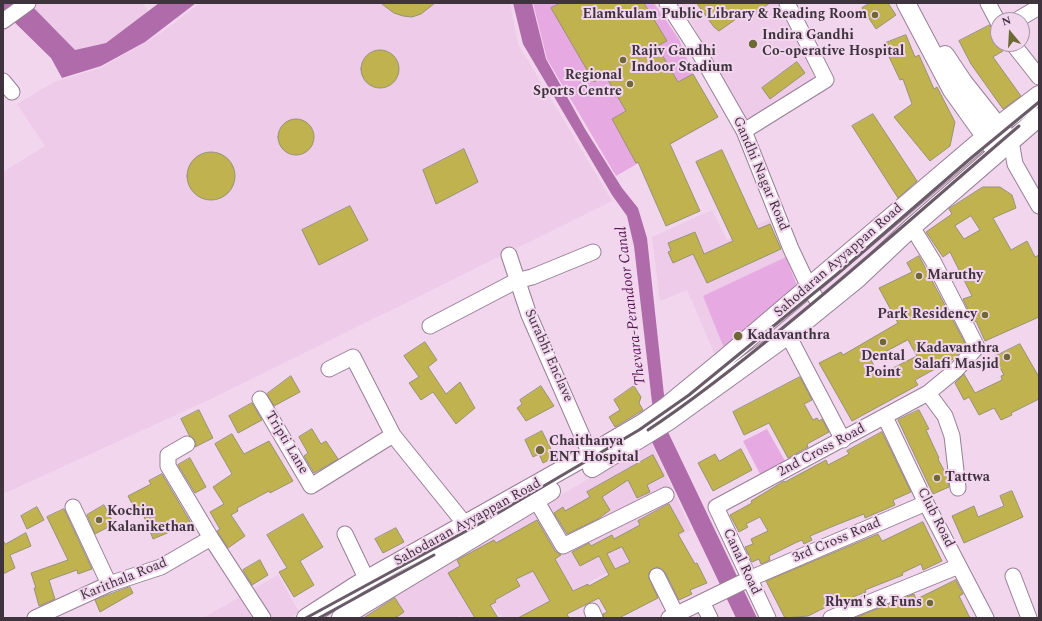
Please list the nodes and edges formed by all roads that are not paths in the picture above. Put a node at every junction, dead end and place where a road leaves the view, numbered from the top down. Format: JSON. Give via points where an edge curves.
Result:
{"nodes":[{"id":1,"x":28,"y":3,"type":"edge"},
{"id":2,"x":667,"y":3,"type":"edge"},
{"id":3,"x":787,"y":3,"type":"edge"},
{"id":4,"x":906,"y":3,"type":"edge"},
{"id":5,"x":919,"y":3,"type":"edge"},
{"id":6,"x":988,"y":3,"type":"edge"},
{"id":7,"x":1039,"y":7,"type":"edge"},
{"id":8,"x":993,"y":12,"type":"edge"},
{"id":9,"x":1030,"y":12,"type":"edge"},
{"id":10,"x":4,"y":21,"type":"edge"},
{"id":11,"x":1019,"y":52,"type":"edge"},
{"id":12,"x":1039,"y":77,"type":"edge"},
{"id":13,"x":1039,"y":95,"type":"edge"},
{"id":14,"x":1039,"y":117,"type":"edge"},
{"id":15,"x":744,"y":131,"type":"junction"},
{"id":16,"x":992,"y":132,"type":"junction"},
{"id":17,"x":1011,"y":141,"type":"junction"},
{"id":18,"x":998,"y":154,"type":"junction"},
{"id":19,"x":1015,"y":164,"type":"junction"},
{"id":20,"x":1039,"y":206,"type":"edge"},
{"id":21,"x":912,"y":227,"type":"junction"},
{"id":22,"x":593,"y":252,"type":"dead end"},
{"id":23,"x":509,"y":256,"type":"dead end"},
{"id":24,"x":516,"y":281,"type":"junction"},
{"id":25,"x":809,"y":287,"type":"junction"},
{"id":26,"x":822,"y":308,"type":"junction"},
{"id":27,"x":430,"y":326,"type":"dead end"},
{"id":28,"x":788,"y":335,"type":"junction"},
{"id":29,"x":329,"y":369,"type":"dead end"},
{"id":30,"x":928,"y":393,"type":"junction"},
{"id":31,"x":260,"y":399,"type":"dead end"},
{"id":32,"x":669,"y":413,"type":"junction"},
{"id":33,"x":885,"y":418,"type":"junction"},
{"id":34,"x":643,"y":430,"type":"junction"},
{"id":35,"x":393,"y":435,"type":"junction"},
{"id":36,"x":843,"y":440,"type":"junction"},
{"id":37,"x":187,"y":444,"type":"dead end"},
{"id":38,"x":590,"y":454,"type":"junction"},
{"id":39,"x":958,"y":488,"type":"dead end"},
{"id":40,"x":666,"y":495,"type":"dead end"},
{"id":41,"x":536,"y":500,"type":"junction"},
{"id":42,"x":926,"y":503,"type":"junction"},
{"id":43,"x":74,"y":507,"type":"dead end"},
{"id":44,"x":716,"y":507,"type":"joint"},
{"id":45,"x":465,"y":524,"type":"junction"},
{"id":46,"x":345,"y":534,"type":"dead end"},
{"id":47,"x":211,"y":538,"type":"junction"},
{"id":48,"x":959,"y":566,"type":"junction"},
{"id":49,"x":657,"y":576,"type":"dead end"},
{"id":50,"x":1013,"y":576,"type":"dead end"},
{"id":51,"x":748,"y":579,"type":"junction"},
{"id":52,"x":362,"y":583,"type":"junction"},
{"id":53,"x":109,"y":584,"type":"junction"},
{"id":54,"x":369,"y":602,"type":"junction"},
{"id":55,"x":702,"y":602,"type":"junction"},
{"id":56,"x":673,"y":616,"type":"edge"},
{"id":57,"x":36,"y":618,"type":"edge"},
{"id":58,"x":263,"y":618,"type":"edge"},
{"id":59,"x":306,"y":618,"type":"edge"},
{"id":60,"x":341,"y":618,"type":"edge"},
{"id":61,"x":710,"y":618,"type":"edge"},
{"id":62,"x":768,"y":618,"type":"edge"},
{"id":63,"x":831,"y":618,"type":"edge"},
{"id":64,"x":986,"y":618,"type":"edge"},
{"id":65,"x":1029,"y":618,"type":"edge"}],
"edges":[{"from":1,"to":10,"type":"street"},
{"from":2,"to":15,"type":"street","name":"Gandhi Nagar Road"},
{"from":3,"to":15,"type":"street","via":[[826,80]]},
{"from":4,"to":16,"type":"main road","via":[[952,90]]},
{"from":5,"to":16,"type":"main road","via":[[947,58]]},
{"from":6,"to":8,"type":"street"},
{"from":7,"to":9,"type":"street"},
{"from":11,"to":12,"type":"street"},
{"from":13,"to":16,"type":"main road","name":"Sahodaran Ayyappan Road"},
{"from":14,"to":17,"type":"main road","name":"Sahodaran Ayyappan Road"},
{"from":15,"to":25,"type":"street","name":"Gandhi Nagar Road"},
{"from":16,"to":17,"type":"main road"},
{"from":16,"to":18,"type":"main road"},
{"from":16,"to":25,"type":"main road","name":"Sahodaran Ayyappan Road"},
{"from":17,"to":18,"type":"main road","name":"Sahodaran Ayyappan Road"},
{"from":17,"to":19,"type":"street"},
{"from":18,"to":19,"type":"street"},
{"from":18,"to":21,"type":"main road","name":"Sahodaran Ayyappan Road"},
{"from":19,"to":20,"type":"street"},
{"from":21,"to":26,"type":"main road","name":"Sahodaran Ayyappan Road"},
{"from":21,"to":30,"type":"street","name":"2nd Cross Road","via":[[977,347],[956,370]]},
{"from":22,"to":24,"type":"street"},
{"from":23,"to":24,"type":"street","name":"Surabhi Enclave"},
{"from":24,"to":27,"type":"street"},
{"from":24,"to":38,"type":"street","name":"Surabhi Enclave"},
{"from":25,"to":26,"type":"street","name":"Gandhi Nagar Road"},
{"from":25,"to":32,"type":"main road","name":"Sahodaran Ayyappan Road","via":[[723,360]]},
{"from":26,"to":28,"type":"main road","name":"Sahodaran Ayyappan Road"},
{"from":28,"to":32,"type":"main road","name":"Sahodaran Ayyappan Road"},
{"from":28,"to":36,"type":"street"},
{"from":29,"to":35,"type":"street","via":[[354,357]]},
{"from":30,"to":33,"type":"street","name":"2nd Cross Road"},
{"from":30,"to":39,"type":"street","via":[[945,416],[952,436]]},
{"from":31,"to":35,"type":"street","name":"Tripti Lane","via":[[311,486]]},
{"from":32,"to":34,"type":"main road","name":"Sahodaran Ayyappan Road"},
{"from":33,"to":36,"type":"street","name":"2nd Cross Road"},
{"from":33,"to":42,"type":"street","name":"Club Road"},
{"from":34,"to":38,"type":"main road","name":"Sahodaran Ayyappan Road"},
{"from":34,"to":41,"type":"main road","name":"Sahodaran Ayyappan Road"},
{"from":35,"to":45,"type":"street"},
{"from":36,"to":44,"type":"street","name":"2nd Cross Road"},
{"from":37,"to":47,"type":"street","via":[[168,455],[168,466]]},
{"from":38,"to":45,"type":"main road","name":"Sahodaran Ayyappan Road"},
{"from":40,"to":41,"type":"street","via":[[563,546]]},
{"from":41,"to":54,"type":"main road","name":"Sahodaran Ayyappan Road"},
{"from":42,"to":48,"type":"street","name":"Club Road"},
{"from":42,"to":51,"type":"street","name":"3rd Cross Road"},
{"from":43,"to":53,"type":"street"},
{"from":44,"to":51,"type":"street","name":"Canal Road"},
{"from":45,"to":52,"type":"main road","name":"Sahodaran Ayyappan Road"},
{"from":46,"to":52,"type":"street"},
{"from":47,"to":53,"type":"street","name":"Karithala Road","via":[[161,567]]},
{"from":47,"to":58,"type":"street"},
{"from":48,"to":63,"type":"street"},
{"from":48,"to":64,"type":"street","name":"Club Road"},
{"from":49,"to":56,"type":"street"},
{"from":50,"to":65,"type":"street"},
{"from":51,"to":55,"type":"street","name":"3rd Cross Road"},
{"from":51,"to":62,"type":"street","name":"Canal Road"},
{"from":52,"to":54,"type":"main road"},
{"from":52,"to":59,"type":"main road","name":"Sahodaran Ayyappan Road"},
{"from":53,"to":57,"type":"street","name":"Karithala Road"},
{"from":54,"to":60,"type":"main road","name":"Sahodaran Ayyappan Road"},
{"from":55,"to":56,"type":"street","name":"3rd Cross Road"},
{"from":55,"to":61,"type":"street"}]}
